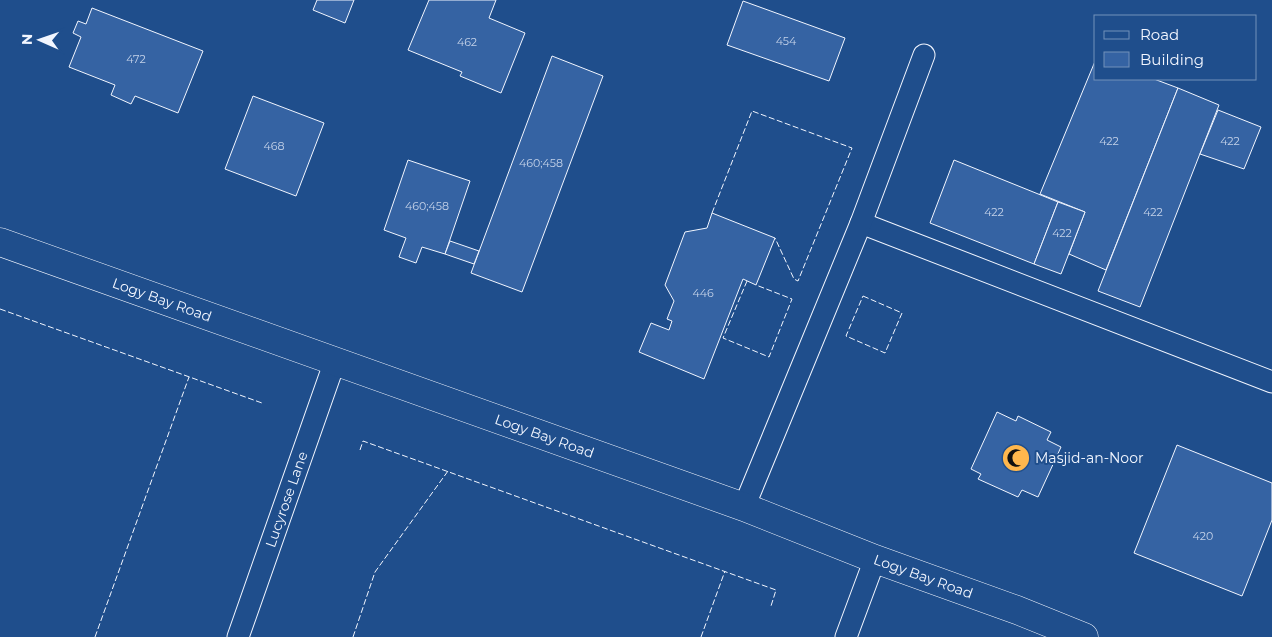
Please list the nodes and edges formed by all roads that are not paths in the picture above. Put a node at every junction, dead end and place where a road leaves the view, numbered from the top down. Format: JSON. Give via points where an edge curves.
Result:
{"nodes":[{"id":1,"x":924,"y":55,"type":"dead end"},
{"id":2,"x":861,"y":223,"type":"junction"},
{"id":3,"x":0,"y":242,"type":"edge"},
{"id":4,"x":335,"y":361,"type":"junction"},
{"id":5,"x":1272,"y":382,"type":"edge"},
{"id":6,"x":744,"y":507,"type":"junction"},
{"id":7,"x":875,"y":559,"type":"junction"},
{"id":8,"x":238,"y":637,"type":"edge"},
{"id":9,"x":846,"y":637,"type":"edge"},
{"id":10,"x":1084,"y":637,"type":"edge"}],
"edges":[{"from":1,"to":2,"type":"street"},
{"from":2,"to":5,"type":"street"},
{"from":2,"to":6,"type":"street"},
{"from":3,"to":4,"type":"main road","name":"Logy Bay Road"},
{"from":4,"to":6,"type":"main road","name":"Logy Bay Road"},
{"from":4,"to":8,"type":"street","name":"Lucyrose Lane"},
{"from":6,"to":7,"type":"main road","name":"Logy Bay Road"},
{"from":7,"to":9,"type":"street"},
{"from":7,"to":10,"type":"main road","name":"Logy Bay Road"}]}
